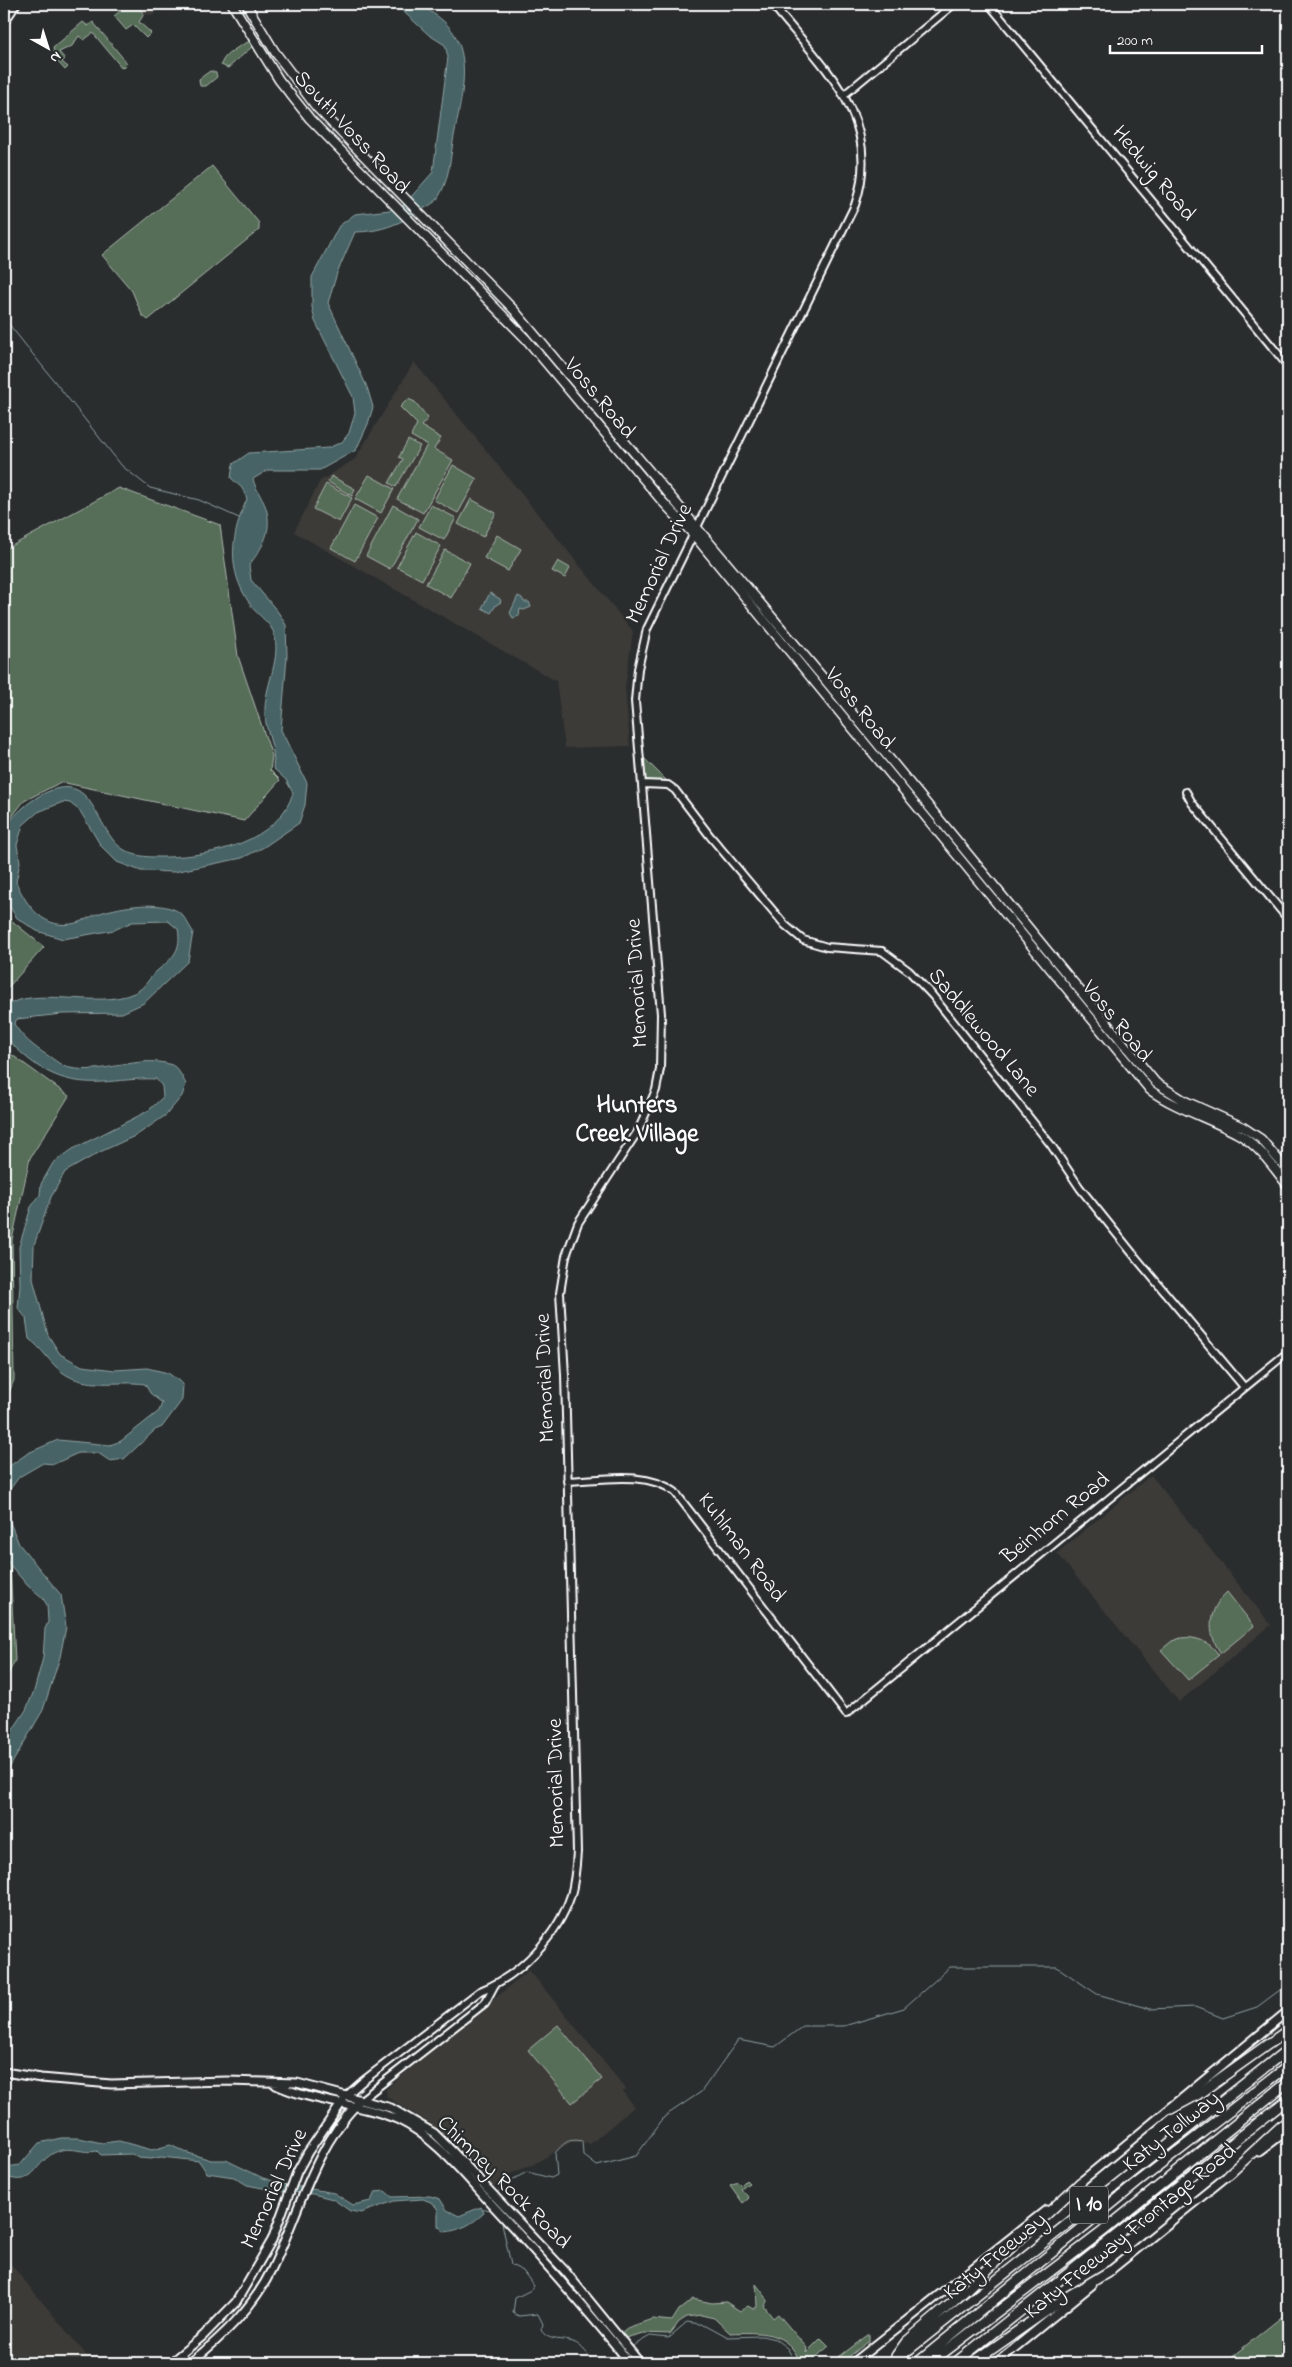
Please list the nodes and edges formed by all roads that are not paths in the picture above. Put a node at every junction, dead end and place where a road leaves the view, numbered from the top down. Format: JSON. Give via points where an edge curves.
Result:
{"nodes":[{"id":1,"x":6,"y":4,"type":"edge"},
{"id":2,"x":16,"y":4,"type":"edge"},
{"id":3,"x":232,"y":4,"type":"edge"},
{"id":4,"x":246,"y":4,"type":"edge"},
{"id":5,"x":772,"y":4,"type":"edge"},
{"id":6,"x":954,"y":4,"type":"edge"},
{"id":7,"x":989,"y":4,"type":"edge"},
{"id":8,"x":4,"y":7,"type":"edge"},
{"id":9,"x":4,"y":22,"type":"edge"},
{"id":10,"x":845,"y":94,"type":"junction"},
{"id":11,"x":350,"y":141,"type":"junction"},
{"id":12,"x":346,"y":156,"type":"junction"},
{"id":13,"x":428,"y":221,"type":"joint"},
{"id":14,"x":419,"y":231,"type":"joint"},
{"id":15,"x":495,"y":290,"type":"junction"},
{"id":16,"x":487,"y":298,"type":"junction"},
{"id":17,"x":1288,"y":366,"type":"edge"},
{"id":18,"x":574,"y":381,"type":"junction"},
{"id":19,"x":566,"y":387,"type":"junction"},
{"id":20,"x":613,"y":428,"type":"junction"},
{"id":21,"x":605,"y":434,"type":"junction"},
{"id":22,"x":695,"y":530,"type":"junction"},
{"id":23,"x":643,"y":784,"type":"junction"},
{"id":24,"x":913,"y":787,"type":"junction"},
{"id":25,"x":1186,"y":792,"type":"dead end"},
{"id":26,"x":905,"y":793,"type":"junction"},
{"id":27,"x":1288,"y":919,"type":"edge"},
{"id":28,"x":1029,"y":928,"type":"junction"},
{"id":29,"x":1021,"y":934,"type":"junction"},
{"id":30,"x":1071,"y":979,"type":"junction"},
{"id":31,"x":1063,"y":985,"type":"junction"},
{"id":32,"x":1147,"y":1073,"type":"junction"},
{"id":33,"x":1140,"y":1078,"type":"junction"},
{"id":34,"x":1288,"y":1171,"type":"edge"},
{"id":35,"x":1288,"y":1186,"type":"edge"},
{"id":36,"x":1288,"y":1352,"type":"edge"},
{"id":37,"x":1244,"y":1388,"type":"junction"},
{"id":38,"x":567,"y":1481,"type":"junction"},
{"id":39,"x":846,"y":1714,"type":"joint"},
{"id":40,"x":494,"y":1986,"type":"junction"},
{"id":41,"x":1288,"y":2011,"type":"edge"},
{"id":42,"x":1288,"y":2030,"type":"edge"},
{"id":43,"x":1288,"y":2049,"type":"edge"},
{"id":44,"x":1288,"y":2066,"type":"edge"},
{"id":45,"x":4,"y":2072,"type":"edge"},
{"id":46,"x":1288,"y":2082,"type":"edge"},
{"id":47,"x":273,"y":2084,"type":"junction"},
{"id":48,"x":346,"y":2096,"type":"junction"},
{"id":49,"x":1288,"y":2099,"type":"edge"},
{"id":50,"x":361,"y":2100,"type":"junction"},
{"id":51,"x":342,"y":2103,"type":"junction"},
{"id":52,"x":355,"y":2106,"type":"junction"},
{"id":53,"x":1171,"y":2109,"type":"junction"},
{"id":54,"x":1288,"y":2120,"type":"edge"},
{"id":55,"x":1288,"y":2130,"type":"edge"},
{"id":56,"x":453,"y":2152,"type":"junction"},
{"id":57,"x":447,"y":2157,"type":"junction"},
{"id":58,"x":1229,"y":2174,"type":"junction"},
{"id":59,"x":1081,"y":2182,"type":"junction"},
{"id":60,"x":481,"y":2187,"type":"junction"},
{"id":61,"x":1110,"y":2271,"type":"junction"},
{"id":62,"x":615,"y":2339,"type":"junction"},
{"id":63,"x":170,"y":2363,"type":"edge"},
{"id":64,"x":190,"y":2363,"type":"edge"},
{"id":65,"x":630,"y":2363,"type":"edge"},
{"id":66,"x":640,"y":2363,"type":"edge"},
{"id":67,"x":852,"y":2363,"type":"edge"},
{"id":68,"x":892,"y":2363,"type":"edge"},
{"id":69,"x":917,"y":2363,"type":"edge"},
{"id":70,"x":930,"y":2363,"type":"edge"},
{"id":71,"x":955,"y":2363,"type":"edge"},
{"id":72,"x":972,"y":2363,"type":"edge"},
{"id":73,"x":996,"y":2363,"type":"edge"}],
"edges":[{"from":1,"to":8,"type":"main road"},
{"from":2,"to":9,"type":"main road"},
{"from":3,"to":12,"type":"main road","name":"South Voss Road","via":[[288,92]]},
{"from":4,"to":11,"type":"main road","name":"South Voss Road","via":[[262,32],[317,108]]},
{"from":5,"to":10,"type":"street","name":"Memorial Drive"},
{"from":6,"to":10,"type":"street"},
{"from":7,"to":17,"type":"street","name":"Hedwig Road"},
{"from":10,"to":22,"type":"street","name":"Memorial Drive","via":[[860,136],[860,191]]},
{"from":11,"to":12,"type":"main road"},
{"from":11,"to":13,"type":"main road","name":"South Voss Road"},
{"from":12,"to":14,"type":"main road","name":"South Voss Road"},
{"from":13,"to":15,"type":"main road","name":"Voss Road"},
{"from":14,"to":16,"type":"main road","name":"Voss Road"},
{"from":15,"to":16,"type":"main road"},
{"from":15,"to":18,"type":"main road","name":"Voss Road"},
{"from":16,"to":19,"type":"main road","name":"Voss Road"},
{"from":18,"to":19,"type":"main road"},
{"from":18,"to":20,"type":"main road","name":"Voss Road"},
{"from":19,"to":21,"type":"main road","name":"Voss Road"},
{"from":20,"to":21,"type":"main road"},
{"from":20,"to":22,"type":"main road","name":"Voss Road"},
{"from":21,"to":22,"type":"main road","name":"Voss Road","via":[[661,500]]},
{"from":22,"to":23,"type":"street","name":"Memorial Drive","via":[[646,629],[642,647],[635,701]]},
{"from":22,"to":24,"type":"main road","name":"Voss Road"},
{"from":22,"to":26,"type":"main road","name":"Voss Road"},
{"from":23,"to":37,"type":"street","name":"Saddlewood Lane","via":[[668,785],[675,790],[761,898],[785,925],[804,940],[827,947],[882,951],[909,971],[990,1067],[1109,1224]]},
{"from":23,"to":38,"type":"street","name":"Memorial Drive","via":[[660,1014],[660,1068],[648,1112],[578,1223],[566,1256],[560,1293]]},
{"from":24,"to":26,"type":"main road"},
{"from":24,"to":28,"type":"main road","name":"Voss Road"},
{"from":25,"to":27,"type":"street"},
{"from":26,"to":29,"type":"main road","name":"Voss Road"},
{"from":28,"to":29,"type":"main road"},
{"from":28,"to":30,"type":"main road","name":"Voss Road"},
{"from":29,"to":31,"type":"main road","name":"Voss Road"},
{"from":30,"to":31,"type":"main road"},
{"from":30,"to":32,"type":"main road","name":"Voss Road"},
{"from":31,"to":33,"type":"main road","name":"Voss Road"},
{"from":32,"to":33,"type":"main road"},
{"from":32,"to":34,"type":"main road","name":"Voss Road","via":[[1156,1083],[1186,1101],[1243,1127],[1261,1139]]},
{"from":33,"to":35,"type":"main road","name":"Voss Road","via":[[1165,1100],[1240,1135],[1265,1156]]},
{"from":36,"to":37,"type":"street","name":"Beinhorn Road"},
{"from":37,"to":39,"type":"street","name":"Beinhorn Road"},
{"from":38,"to":39,"type":"street","name":"Kuhlman Road","via":[[646,1479],[675,1492]]},
{"from":38,"to":40,"type":"street","name":"Memorial Drive","via":[[577,1852],[574,1881],[559,1922],[544,1943]]},
{"from":40,"to":48,"type":"street","name":"Memorial Drive","via":[[480,1991]]},
{"from":40,"to":50,"type":"street","name":"Memorial Drive","via":[[485,2003]]},
{"from":41,"to":53,"type":"main road"},
{"from":42,"to":53,"type":"highway","via":[[1197,2095]]},
{"from":43,"to":68,"type":"highway","name":"Katy Freeway","number":"I 10"},
{"from":44,"to":69,"type":"highway","name":"Katy Tollway","via":[[1137,2183]]},
{"from":45,"to":47,"type":"main road","name":"Chimney Rock Road","via":[[111,2084],[227,2081]]},
{"from":46,"to":70,"type":"highway","name":"Katy Tollway","via":[[1110,2226]]},
{"from":47,"to":48,"type":"main road","name":"Chimney Rock Road","via":[[297,2083]]},
{"from":47,"to":51,"type":"main road","name":"Chimney Rock Road","via":[[289,2091]]},
{"from":48,"to":50,"type":"main road","name":"Chimney Rock Road"},
{"from":48,"to":51,"type":"main road","name":"Memorial Drive"},
{"from":49,"to":71,"type":"highway","number":"I 10"},
{"from":50,"to":52,"type":"main road","name":"Memorial Drive"},
{"from":50,"to":56,"type":"main road","name":"Chimney Rock Road","via":[[391,2108],[414,2120]]},
{"from":51,"to":52,"type":"main road","name":"Chimney Rock Road"},
{"from":51,"to":63,"type":"main road","name":"Memorial Drive","via":[[297,2172],[272,2240],[236,2302],[203,2336]]},
{"from":52,"to":57,"type":"main road","name":"Chimney Rock Road","via":[[400,2121]]},
{"from":52,"to":64,"type":"main road","name":"Memorial Drive","via":[[328,2142],[271,2271],[250,2304],[231,2328]]},
{"from":53,"to":59,"type":"main road"},
{"from":54,"to":58,"type":"highway"},
{"from":55,"to":58,"type":"main road","name":"Katy Freeway Frontage Road"},
{"from":56,"to":57,"type":"main road"},
{"from":56,"to":60,"type":"main road","name":"Chimney Rock Road"},
{"from":57,"to":60,"type":"main road","name":"Chimney Rock Road"},
{"from":58,"to":61,"type":"main road","name":"Katy Freeway Frontage Road"},
{"from":59,"to":67,"type":"main road"},
{"from":59,"to":68,"type":"highway","via":[[906,2342]]},
{"from":60,"to":62,"type":"main road","name":"Chimney Rock Road"},
{"from":61,"to":72,"type":"highway"},
{"from":61,"to":73,"type":"main road","name":"Katy Freeway Frontage Road"},
{"from":62,"to":65,"type":"main road","name":"Chimney Rock Road"},
{"from":62,"to":66,"type":"main road","name":"Chimney Rock Road"}]}
